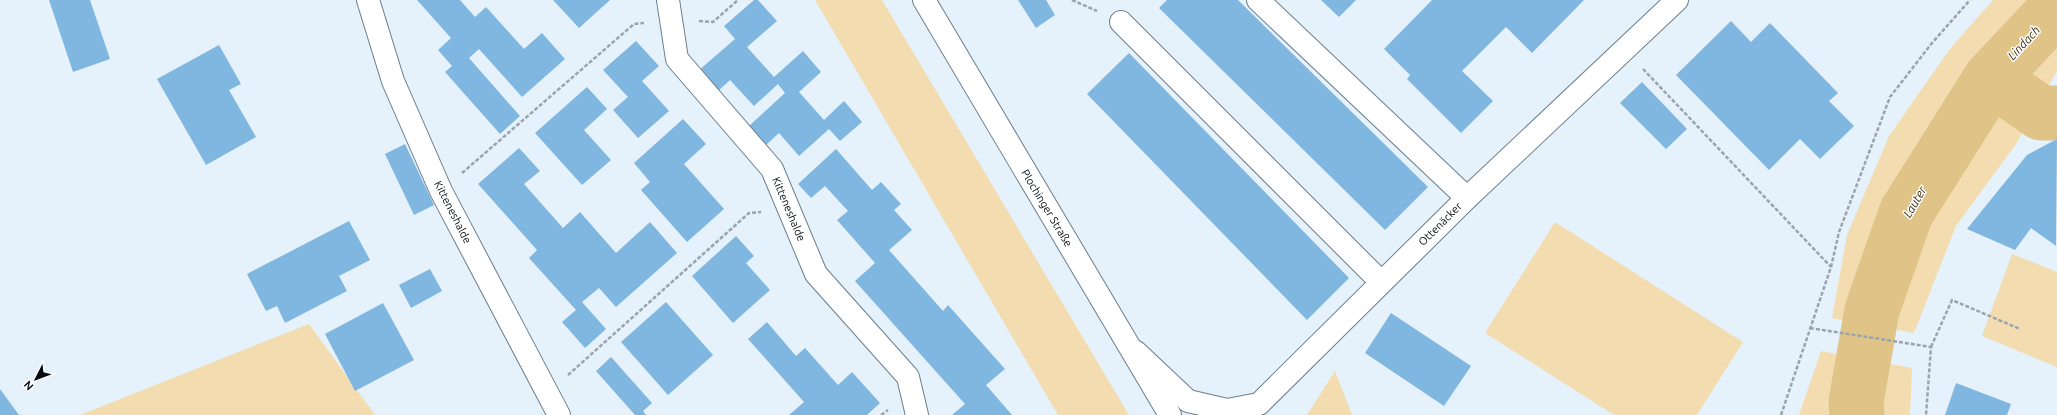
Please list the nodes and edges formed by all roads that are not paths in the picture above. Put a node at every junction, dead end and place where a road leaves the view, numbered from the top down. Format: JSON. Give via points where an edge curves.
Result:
{"nodes":[{"id":1,"x":368,"y":0,"type":"edge"},
{"id":2,"x":924,"y":0,"type":"edge"},
{"id":3,"x":1258,"y":0,"type":"edge"},
{"id":4,"x":1677,"y":0,"type":"edge"},
{"id":5,"x":670,"y":10,"type":"edge"},
{"id":6,"x":1121,"y":22,"type":"dead end"},
{"id":7,"x":1467,"y":198,"type":"junction"},
{"id":8,"x":1381,"y":282,"type":"junction"},
{"id":9,"x":1128,"y":344,"type":"junction"},
{"id":10,"x":1258,"y":409,"type":"edge"},
{"id":11,"x":559,"y":415,"type":"edge"},
{"id":12,"x":917,"y":415,"type":"edge"},
{"id":13,"x":1170,"y":415,"type":"edge"}],
"edges":[{"from":1,"to":11,"type":"street","name":"Kitteneshalde","via":[[394,81],[441,192]]},
{"from":2,"to":9,"type":"street","name":"Plochinger Straße"},
{"from":3,"to":7,"type":"street"},
{"from":4,"to":7,"type":"street","name":"Ottenäcker"},
{"from":5,"to":12,"type":"street","name":"Kitteneshalde","via":[[677,59],[772,169],[816,274],[908,377]]},
{"from":6,"to":8,"type":"street"},
{"from":7,"to":8,"type":"street","name":"Ottenäcker"},
{"from":8,"to":10,"type":"street","name":"Ottenäcker"},
{"from":9,"to":10,"type":"street","name":"Ottenäcker","via":[[1188,401],[1226,410]]},
{"from":9,"to":13,"type":"street","name":"Plochinger Straße"}]}
